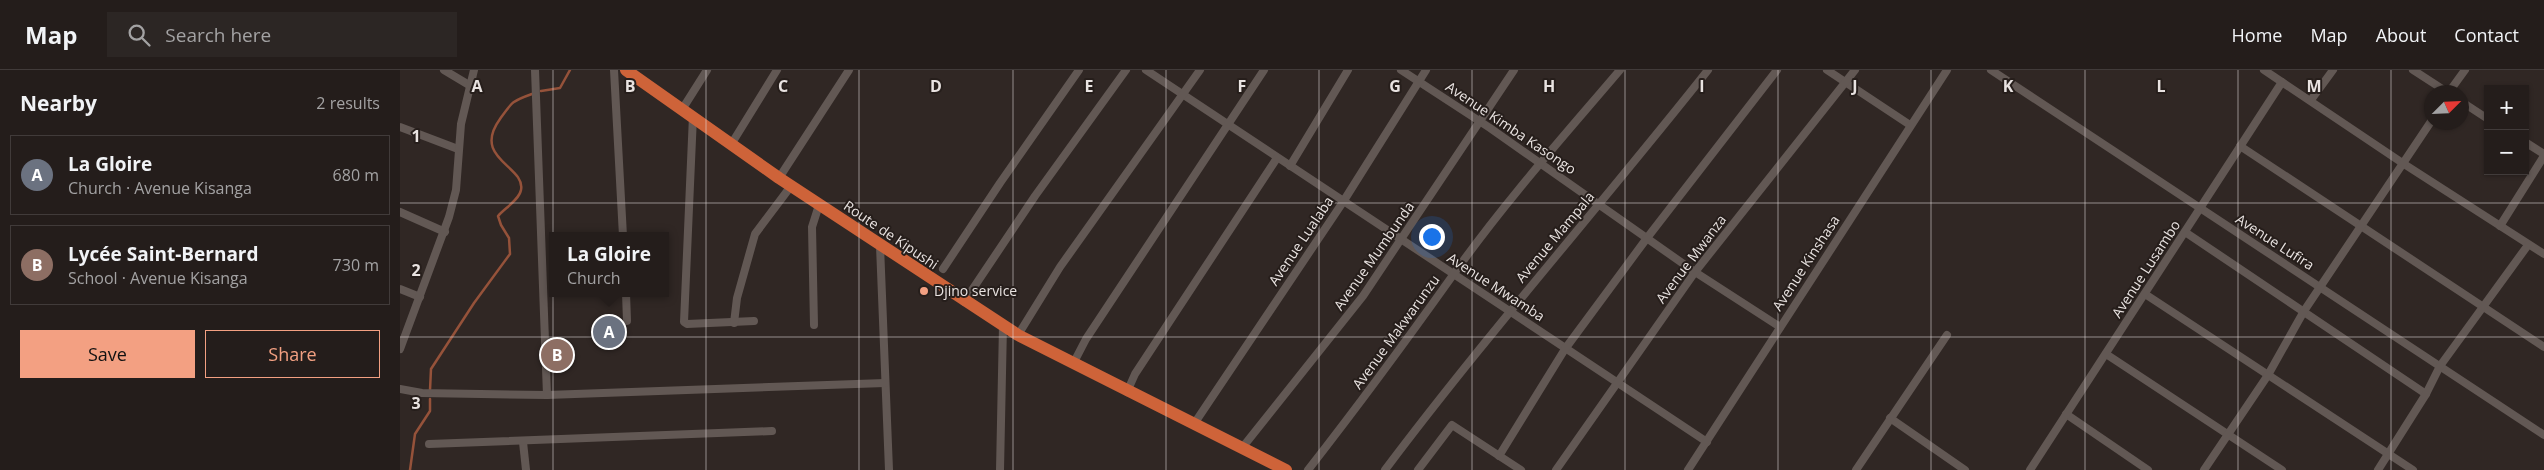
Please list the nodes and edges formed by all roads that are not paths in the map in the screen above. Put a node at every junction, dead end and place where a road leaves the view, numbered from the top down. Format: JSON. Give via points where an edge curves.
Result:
{"nodes":[{"id":1,"x":444,"y":70,"type":"edge"},
{"id":2,"x":474,"y":70,"type":"edge"},
{"id":3,"x":535,"y":70,"type":"edge"},
{"id":4,"x":614,"y":70,"type":"edge"},
{"id":5,"x":707,"y":70,"type":"edge"},
{"id":6,"x":777,"y":70,"type":"edge"},
{"id":7,"x":849,"y":70,"type":"edge"},
{"id":8,"x":1079,"y":70,"type":"edge"},
{"id":9,"x":1126,"y":70,"type":"edge"},
{"id":10,"x":1146,"y":70,"type":"edge"},
{"id":11,"x":1200,"y":70,"type":"edge"},
{"id":12,"x":1264,"y":70,"type":"edge"},
{"id":13,"x":1348,"y":70,"type":"edge"},
{"id":14,"x":1401,"y":70,"type":"edge"},
{"id":15,"x":1426,"y":70,"type":"edge"},
{"id":16,"x":1514,"y":70,"type":"edge"},
{"id":17,"x":1620,"y":70,"type":"edge"},
{"id":18,"x":1708,"y":70,"type":"edge"},
{"id":19,"x":1777,"y":70,"type":"edge"},
{"id":20,"x":1827,"y":70,"type":"edge"},
{"id":21,"x":1855,"y":70,"type":"edge"},
{"id":22,"x":1947,"y":70,"type":"edge"},
{"id":23,"x":1992,"y":70,"type":"edge"},
{"id":24,"x":2264,"y":70,"type":"edge"},
{"id":25,"x":2333,"y":70,"type":"edge"},
{"id":26,"x":2413,"y":70,"type":"edge"},
{"id":27,"x":2465,"y":70,"type":"edge"},
{"id":28,"x":632,"y":72,"type":"edge"},
{"id":29,"x":1845,"y":81,"type":"junction"},
{"id":30,"x":1418,"y":82,"type":"junction"},
{"id":31,"x":2282,"y":82,"type":"junction"},
{"id":32,"x":470,"y":85,"type":"junction"},
{"id":33,"x":2437,"y":85,"type":"edge"},
{"id":34,"x":2453,"y":85,"type":"edge"},
{"id":35,"x":1183,"y":95,"type":"junction"},
{"id":36,"x":2311,"y":100,"type":"junction"},
{"id":37,"x":2469,"y":107,"type":"edge"},
{"id":38,"x":688,"y":112,"type":"junction"},
{"id":39,"x":2484,"y":116,"type":"edge"},
{"id":40,"x":1481,"y":122,"type":"junction"},
{"id":41,"x":1910,"y":125,"type":"junction"},
{"id":42,"x":1228,"y":126,"type":"junction"},
{"id":43,"x":400,"y":127,"type":"edge"},
{"id":44,"x":2426,"y":130,"type":"edge"},
{"id":45,"x":732,"y":143,"type":"junction"},
{"id":46,"x":2529,"y":145,"type":"edge"},
{"id":47,"x":2240,"y":146,"type":"junction"},
{"id":48,"x":458,"y":148,"type":"junction"},
{"id":49,"x":2544,"y":155,"type":"edge"},
{"id":50,"x":1278,"y":158,"type":"junction"},
{"id":51,"x":1541,"y":163,"type":"junction"},
{"id":52,"x":2404,"y":164,"type":"junction"},
{"id":53,"x":1290,"y":166,"type":"junction"},
{"id":54,"x":779,"y":178,"type":"junction"},
{"id":55,"x":791,"y":186,"type":"junction"},
{"id":56,"x":1343,"y":202,"type":"junction"},
{"id":57,"x":1599,"y":203,"type":"junction"},
{"id":58,"x":819,"y":205,"type":"junction"},
{"id":59,"x":2200,"y":208,"type":"junction"},
{"id":60,"x":400,"y":212,"type":"edge"},
{"id":61,"x":2362,"y":226,"type":"junction"},
{"id":62,"x":2500,"y":226,"type":"junction"},
{"id":63,"x":445,"y":232,"type":"junction"},
{"id":64,"x":623,"y":232,"type":"edge"},
{"id":65,"x":2185,"y":232,"type":"junction"},
{"id":66,"x":1647,"y":238,"type":"junction"},
{"id":67,"x":1402,"y":240,"type":"junction"},
{"id":68,"x":2528,"y":245,"type":"junction"},
{"id":69,"x":880,"y":246,"type":"junction"},
{"id":70,"x":2544,"y":254,"type":"edge"},
{"id":71,"x":943,"y":269,"type":"dead end"},
{"id":72,"x":1695,"y":272,"type":"junction"},
{"id":73,"x":1453,"y":275,"type":"junction"},
{"id":74,"x":2322,"y":287,"type":"junction"},
{"id":75,"x":400,"y":289,"type":"edge"},
{"id":76,"x":2145,"y":294,"type":"junction"},
{"id":77,"x":420,"y":297,"type":"junction"},
{"id":78,"x":626,"y":297,"type":"edge"},
{"id":79,"x":964,"y":302,"type":"junction"},
{"id":80,"x":2482,"y":306,"type":"junction"},
{"id":81,"x":1510,"y":310,"type":"junction"},
{"id":82,"x":2304,"y":311,"type":"junction"},
{"id":83,"x":627,"y":321,"type":"dead end"},
{"id":84,"x":754,"y":321,"type":"dead end"},
{"id":85,"x":734,"y":323,"type":"junction"},
{"id":86,"x":814,"y":325,"type":"dead end"},
{"id":87,"x":1003,"y":326,"type":"junction"},
{"id":88,"x":1780,"y":327,"type":"junction"},
{"id":89,"x":1018,"y":335,"type":"junction"},
{"id":90,"x":1947,"y":335,"type":"dead end"},
{"id":91,"x":2544,"y":347,"type":"edge"},
{"id":92,"x":400,"y":349,"type":"edge"},
{"id":93,"x":1565,"y":349,"type":"junction"},
{"id":94,"x":2106,"y":354,"type":"junction"},
{"id":95,"x":1073,"y":364,"type":"junction"},
{"id":96,"x":2440,"y":366,"type":"junction"},
{"id":97,"x":2268,"y":375,"type":"junction"},
{"id":98,"x":1617,"y":382,"type":"junction"},
{"id":99,"x":885,"y":383,"type":"junction"},
{"id":100,"x":400,"y":389,"type":"edge"},
{"id":101,"x":1127,"y":392,"type":"junction"},
{"id":102,"x":2426,"y":394,"type":"junction"},
{"id":103,"x":547,"y":395,"type":"junction"},
{"id":104,"x":2066,"y":414,"type":"junction"},
{"id":105,"x":1890,"y":418,"type":"junction"},
{"id":106,"x":1194,"y":424,"type":"junction"},
{"id":107,"x":772,"y":431,"type":"dead end"},
{"id":108,"x":2228,"y":435,"type":"junction"},
{"id":109,"x":2544,"y":435,"type":"edge"},
{"id":110,"x":523,"y":442,"type":"junction"},
{"id":111,"x":1707,"y":442,"type":"junction"},
{"id":112,"x":429,"y":444,"type":"dead end"},
{"id":113,"x":1242,"y":448,"type":"junction"},
{"id":114,"x":2388,"y":454,"type":"junction"},
{"id":115,"x":1499,"y":456,"type":"junction"},
{"id":116,"x":526,"y":470,"type":"edge"},
{"id":117,"x":889,"y":470,"type":"edge"},
{"id":118,"x":1000,"y":470,"type":"edge"},
{"id":119,"x":1286,"y":470,"type":"edge"},
{"id":120,"x":1308,"y":470,"type":"edge"},
{"id":121,"x":1386,"y":470,"type":"edge"},
{"id":122,"x":1418,"y":470,"type":"edge"},
{"id":123,"x":1521,"y":470,"type":"edge"},
{"id":124,"x":1556,"y":470,"type":"edge"},
{"id":125,"x":1688,"y":470,"type":"edge"},
{"id":126,"x":1856,"y":470,"type":"edge"},
{"id":127,"x":1965,"y":470,"type":"edge"},
{"id":128,"x":2030,"y":470,"type":"edge"},
{"id":129,"x":2148,"y":470,"type":"edge"},
{"id":130,"x":2204,"y":470,"type":"edge"},
{"id":131,"x":2282,"y":470,"type":"edge"},
{"id":132,"x":2378,"y":470,"type":"edge"},
{"id":133,"x":2413,"y":470,"type":"edge"}],
"edges":[{"from":1,"to":32,"type":"street"},
{"from":2,"to":32,"type":"street"},
{"from":3,"to":103,"type":"street"},
{"from":4,"to":64,"type":"street"},
{"from":5,"to":38,"type":"street"},
{"from":6,"to":45,"type":"street"},
{"from":7,"to":54,"type":"street"},
{"from":8,"to":71,"type":"street"},
{"from":9,"to":79,"type":"street"},
{"from":10,"to":35,"type":"street","name":"Avenue Mwamba"},
{"from":11,"to":35,"type":"street"},
{"from":12,"to":42,"type":"street"},
{"from":13,"to":53,"type":"street"},
{"from":14,"to":30,"type":"street","name":"Avenue Kimba Kasongo"},
{"from":15,"to":30,"type":"street","name":"Avenue Lualaba"},
{"from":16,"to":40,"type":"street","name":"Avenue Mumbunda"},
{"from":17,"to":51,"type":"street","name":"Avenue Makwarunzu"},
{"from":18,"to":57,"type":"street","name":"Avenue Mampala"},
{"from":19,"to":66,"type":"street"},
{"from":20,"to":29,"type":"street"},
{"from":21,"to":29,"type":"street","name":"Avenue Mwanza"},
{"from":22,"to":41,"type":"street","name":"Avenue Kinshasa"},
{"from":23,"to":59,"type":"street","name":"Avenue Lufira"},
{"from":24,"to":31,"type":"street"},
{"from":25,"to":36,"type":"street"},
{"from":26,"to":33,"type":"street"},
{"from":27,"to":34,"type":"street"},
{"from":28,"to":38,"type":"highway","name":"Route de Kipushi"},
{"from":29,"to":41,"type":"street"},
{"from":29,"to":72,"type":"street","name":"Avenue Mwanza"},
{"from":30,"to":40,"type":"street","name":"Avenue Kimba Kasongo"},
{"from":30,"to":56,"type":"street","name":"Avenue Lualaba"},
{"from":31,"to":36,"type":"street"},
{"from":31,"to":47,"type":"street","name":"Avenue Lusambo"},
{"from":32,"to":48,"type":"street","via":[[463,108]]},
{"from":35,"to":42,"type":"street","name":"Avenue Mwamba"},
{"from":35,"to":89,"type":"street","via":[[1060,267]]},
{"from":36,"to":52,"type":"street"},
{"from":37,"to":39,"type":"street"},
{"from":38,"to":45,"type":"highway","name":"Route de Kipushi"},
{"from":38,"to":85,"type":"street","via":[[684,321],[687,324]]},
{"from":40,"to":51,"type":"street","name":"Avenue Kimba Kasongo"},
{"from":40,"to":67,"type":"street","name":"Avenue Mumbunda"},
{"from":41,"to":88,"type":"street","name":"Avenue Kinshasa"},
{"from":42,"to":50,"type":"street","name":"Avenue Mwamba"},
{"from":42,"to":95,"type":"street"},
{"from":43,"to":48,"type":"street"},
{"from":44,"to":52,"type":"street"},
{"from":45,"to":54,"type":"highway","name":"Route de Kipushi"},
{"from":46,"to":49,"type":"street"},
{"from":47,"to":59,"type":"street","name":"Avenue Lusambo"},
{"from":47,"to":61,"type":"street"},
{"from":48,"to":63,"type":"street","via":[[456,190]]},
{"from":49,"to":62,"type":"street"},
{"from":50,"to":53,"type":"street","name":"Avenue Mwamba"},
{"from":50,"to":101,"type":"street","via":[[1134,374]]},
{"from":51,"to":57,"type":"street","name":"Avenue Kimba Kasongo"},
{"from":51,"to":73,"type":"street","name":"Avenue Makwarunzu"},
{"from":52,"to":61,"type":"street"},
{"from":52,"to":62,"type":"street"},
{"from":53,"to":56,"type":"street","name":"Avenue Mwamba"},
{"from":54,"to":55,"type":"highway","name":"Route de Kipushi"},
{"from":55,"to":58,"type":"highway","name":"Route de Kipushi"},
{"from":55,"to":85,"type":"street","via":[[755,234],[737,298]]},
{"from":56,"to":67,"type":"street","name":"Avenue Mwamba"},
{"from":56,"to":106,"type":"street","name":"Avenue Lualaba"},
{"from":57,"to":66,"type":"street","name":"Avenue Kimba Kasongo"},
{"from":57,"to":81,"type":"street","name":"Avenue Mampala"},
{"from":58,"to":69,"type":"highway","name":"Route de Kipushi"},
{"from":58,"to":86,"type":"street","via":[[812,226]]},
{"from":59,"to":65,"type":"street","name":"Avenue Lusambo"},
{"from":59,"to":74,"type":"street","name":"Avenue Lufira"},
{"from":60,"to":63,"type":"street"},
{"from":61,"to":74,"type":"street"},
{"from":61,"to":80,"type":"street"},
{"from":62,"to":68,"type":"street"},
{"from":63,"to":77,"type":"street"},
{"from":65,"to":76,"type":"street","name":"Avenue Lusambo"},
{"from":65,"to":82,"type":"street"},
{"from":66,"to":72,"type":"street","name":"Avenue Kimba Kasongo"},
{"from":66,"to":93,"type":"street"},
{"from":67,"to":73,"type":"street","name":"Avenue Mwamba"},
{"from":67,"to":113,"type":"street","name":"Avenue Mumbunda","via":[[1363,296]]},
{"from":68,"to":70,"type":"street"},
{"from":68,"to":80,"type":"street"},
{"from":69,"to":79,"type":"highway","name":"Route de Kipushi"},
{"from":69,"to":99,"type":"street"},
{"from":72,"to":88,"type":"street","name":"Avenue Kimba Kasongo"},
{"from":72,"to":98,"type":"street","name":"Avenue Mwanza"},
{"from":73,"to":81,"type":"street","name":"Avenue Mwamba"},
{"from":73,"to":120,"type":"street","name":"Avenue Makwarunzu","via":[[1431,309]]},
{"from":74,"to":82,"type":"street"},
{"from":74,"to":96,"type":"street","name":"Avenue Lufira"},
{"from":75,"to":77,"type":"street"},
{"from":76,"to":94,"type":"street","name":"Avenue Lusambo"},
{"from":76,"to":97,"type":"street"},
{"from":77,"to":92,"type":"street"},
{"from":78,"to":83,"type":"street"},
{"from":79,"to":87,"type":"highway","name":"Route de Kipushi"},
{"from":80,"to":91,"type":"street"},
{"from":80,"to":96,"type":"street"},
{"from":81,"to":93,"type":"street","name":"Avenue Mwamba"},
{"from":81,"to":121,"type":"street","name":"Avenue Mampala"},
{"from":82,"to":97,"type":"street"},
{"from":82,"to":102,"type":"street"},
{"from":84,"to":85,"type":"street"},
{"from":87,"to":89,"type":"highway","name":"Route de Kipushi"},
{"from":87,"to":118,"type":"street"},
{"from":88,"to":111,"type":"street","name":"Avenue Kinshasa"},
{"from":89,"to":95,"type":"highway","name":"Route de Kipushi"},
{"from":90,"to":105,"type":"street"},
{"from":93,"to":98,"type":"street","name":"Avenue Mwamba"},
{"from":93,"to":115,"type":"street"},
{"from":94,"to":104,"type":"street","name":"Avenue Lusambo"},
{"from":94,"to":108,"type":"street"},
{"from":95,"to":101,"type":"highway","name":"Route de Kipushi"},
{"from":96,"to":102,"type":"street"},
{"from":96,"to":109,"type":"street","name":"Avenue Lufira"},
{"from":97,"to":108,"type":"street"},
{"from":97,"to":114,"type":"street"},
{"from":98,"to":111,"type":"street","name":"Avenue Mwamba"},
{"from":98,"to":124,"type":"street","name":"Avenue Mwanza"},
{"from":99,"to":103,"type":"street"},
{"from":99,"to":117,"type":"street"},
{"from":100,"to":103,"type":"street","via":[[422,393]]},
{"from":101,"to":106,"type":"highway","name":"Route de Kipushi"},
{"from":102,"to":114,"type":"street"},
{"from":104,"to":128,"type":"street","name":"Avenue Lusambo"},
{"from":104,"to":129,"type":"street"},
{"from":105,"to":126,"type":"street"},
{"from":105,"to":127,"type":"street"},
{"from":106,"to":113,"type":"highway","name":"Route de Kipushi"},
{"from":107,"to":110,"type":"street"},
{"from":108,"to":130,"type":"street"},
{"from":108,"to":131,"type":"street"},
{"from":110,"to":112,"type":"street"},
{"from":110,"to":116,"type":"street"},
{"from":111,"to":125,"type":"street","name":"Avenue Kinshasa"},
{"from":113,"to":119,"type":"highway","name":"Route de Kipushi"},
{"from":114,"to":132,"type":"street"},
{"from":114,"to":133,"type":"street"},
{"from":115,"to":122,"type":"street","via":[[1450,425]]},
{"from":115,"to":123,"type":"street"}]}
